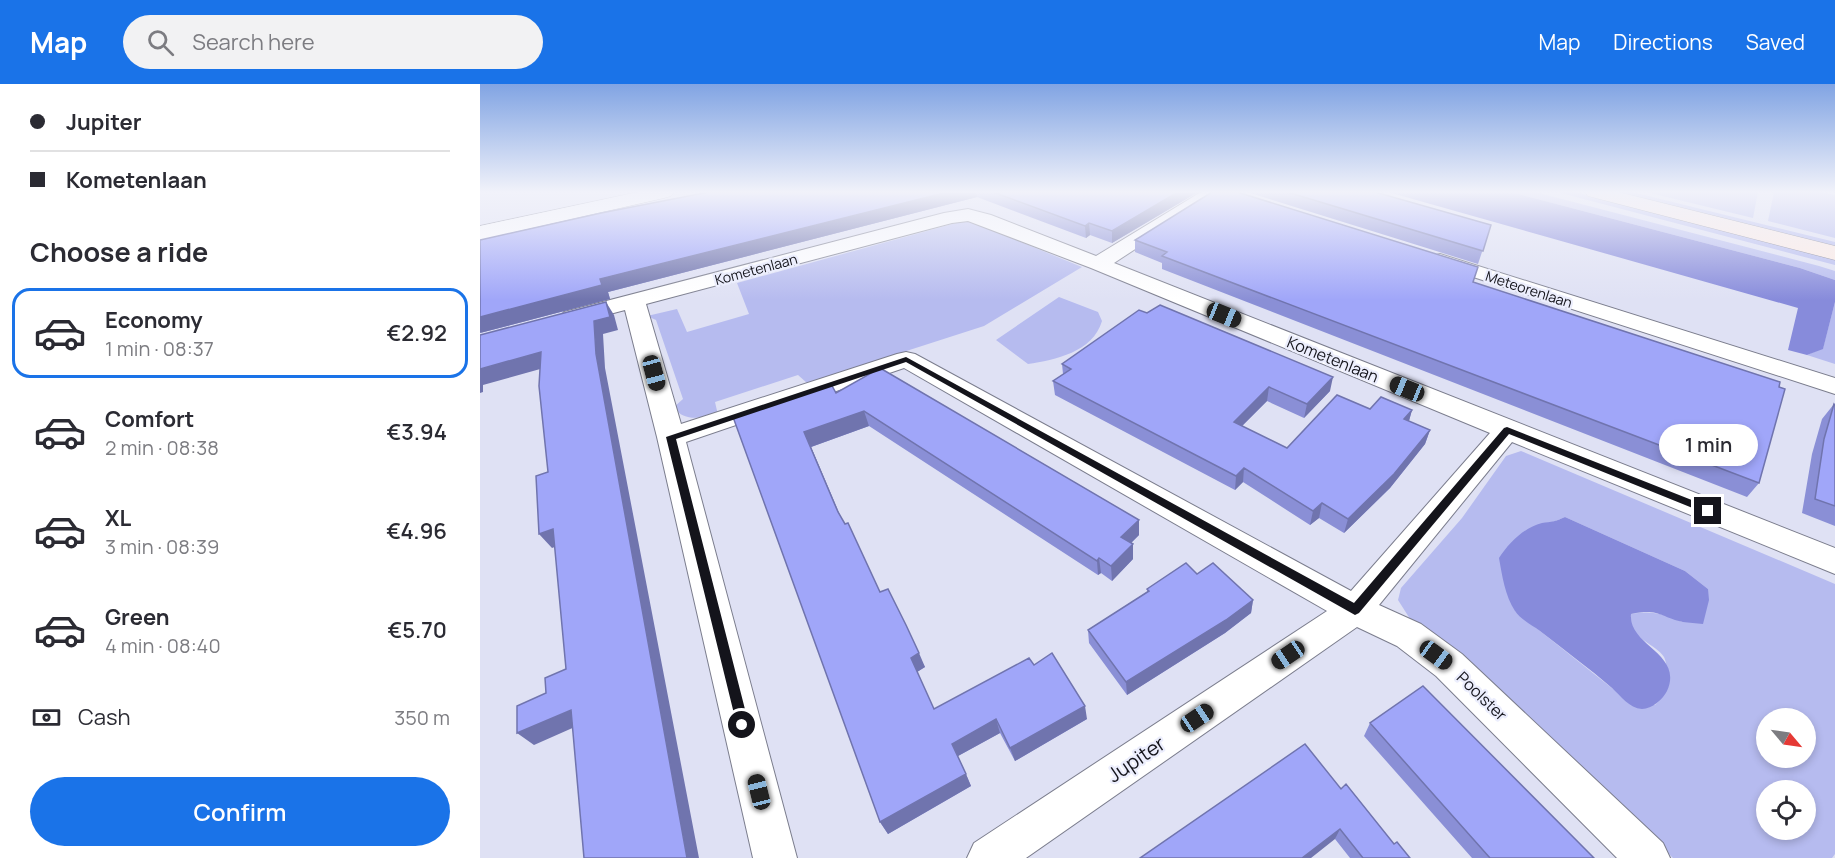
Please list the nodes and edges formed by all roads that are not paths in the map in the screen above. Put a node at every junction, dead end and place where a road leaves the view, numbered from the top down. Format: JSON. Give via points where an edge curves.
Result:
{"nodes":[{"id":1,"x":502,"y":228,"type":"edge"},
{"id":2,"x":909,"y":228,"type":"edge"},
{"id":3,"x":1007,"y":228,"type":"edge"},
{"id":4,"x":1160,"y":228,"type":"edge"},
{"id":5,"x":1737,"y":228,"type":"edge"},
{"id":6,"x":480,"y":233,"type":"edge"},
{"id":7,"x":1835,"y":253,"type":"edge"},
{"id":8,"x":1423,"y":255,"type":"edge"},
{"id":9,"x":1098,"y":264,"type":"junction"},
{"id":10,"x":634,"y":301,"type":"junction"},
{"id":11,"x":547,"y":324,"type":"edge"},
{"id":12,"x":1835,"y":386,"type":"edge"},
{"id":13,"x":1507,"y":430,"type":"junction"},
{"id":14,"x":671,"y":437,"type":"junction"},
{"id":15,"x":1835,"y":561,"type":"edge"},
{"id":16,"x":1355,"y":610,"type":"junction"},
{"id":17,"x":775,"y":858,"type":"edge"},
{"id":18,"x":989,"y":858,"type":"edge"},
{"id":19,"x":1648,"y":858,"type":"edge"}],
"edges":[{"from":1,"to":6,"type":"street"},
{"from":2,"to":10,"type":"street","name":"Kometenlaan"},
{"from":3,"to":9,"type":"street","name":"Kometenlaan"},
{"from":4,"to":9,"type":"street"},
{"from":5,"to":7,"type":"main road"},
{"from":8,"to":12,"type":"street","name":"Meteorenlaan"},
{"from":9,"to":13,"type":"street","name":"Kometenlaan"},
{"from":10,"to":11,"type":"street","name":"Kometenlaan"},
{"from":10,"to":14,"type":"street"},
{"from":13,"to":15,"type":"street","name":"Kometenlaan"},
{"from":13,"to":16,"type":"street","name":"Jupiter"},
{"from":14,"to":16,"type":"street","name":"Poolster","via":[[906,359]]},
{"from":14,"to":17,"type":"street"},
{"from":16,"to":18,"type":"street","name":"Jupiter"},
{"from":16,"to":19,"type":"street","name":"Poolster","via":[[1409,635],[1449,665]]}]}
